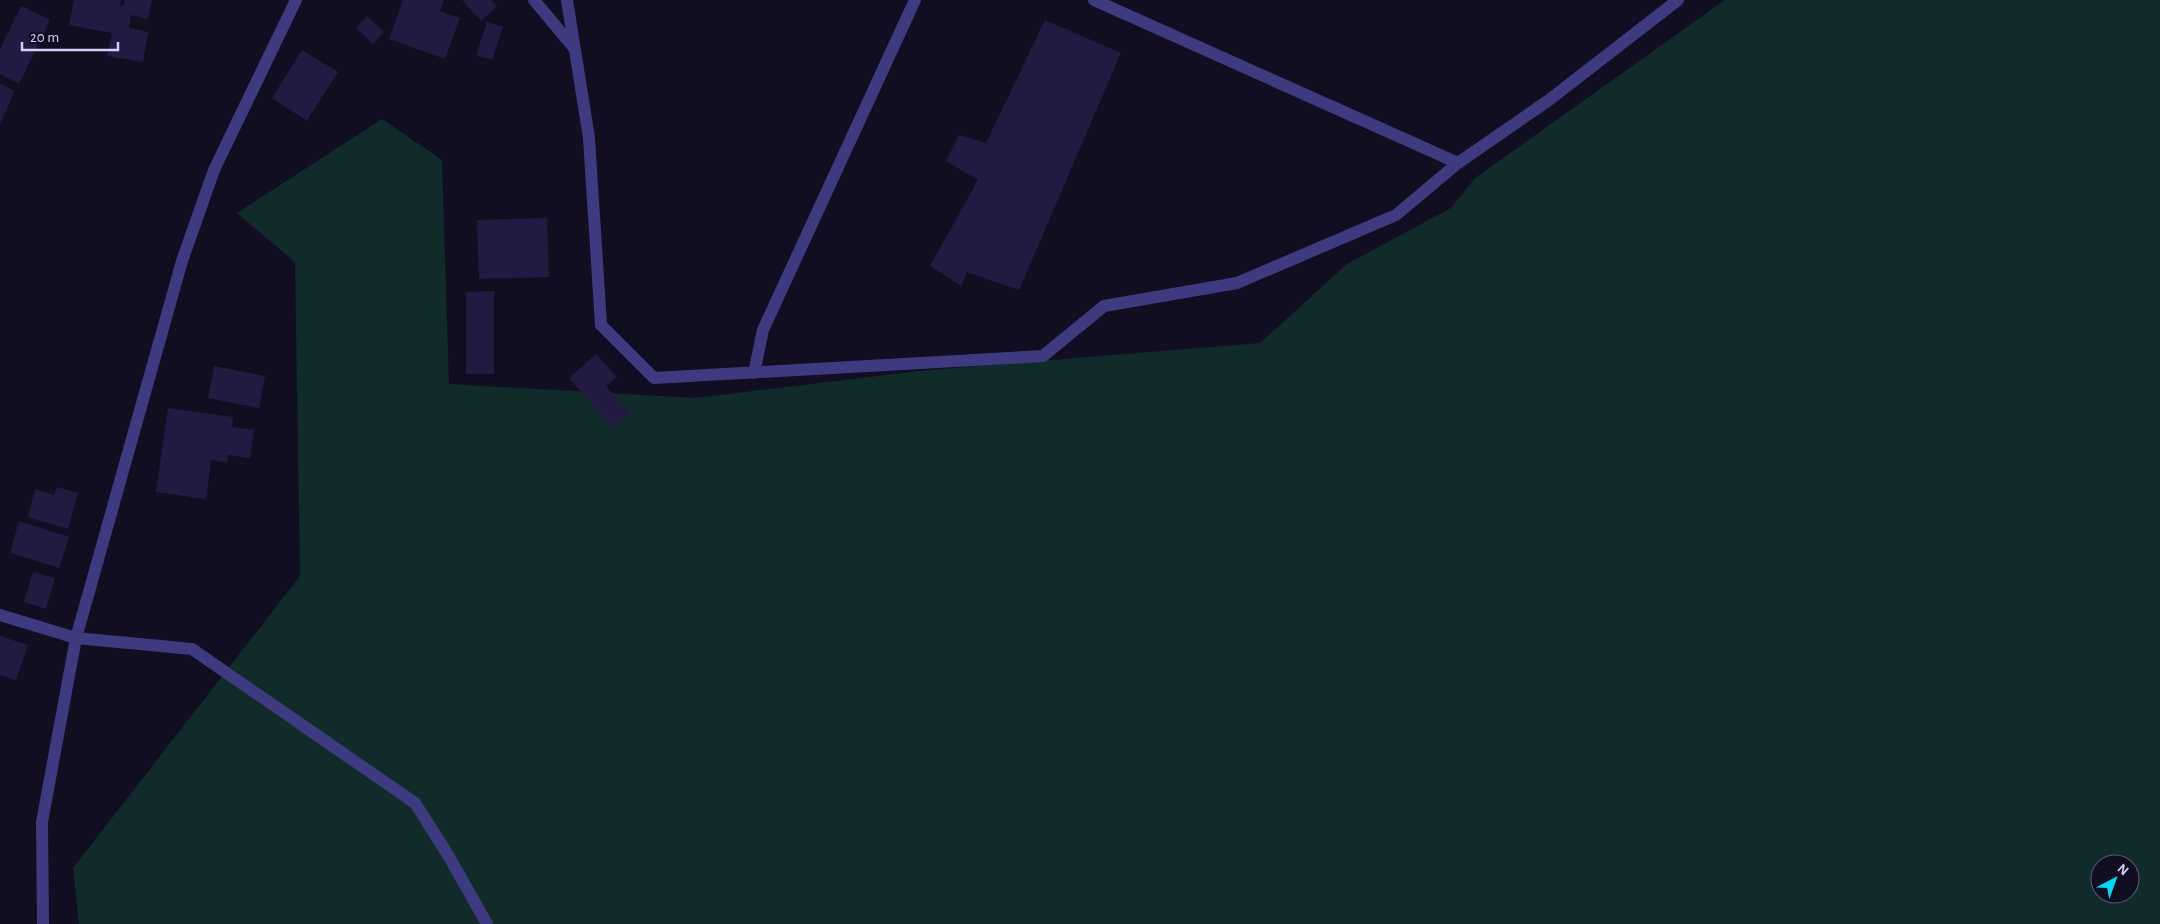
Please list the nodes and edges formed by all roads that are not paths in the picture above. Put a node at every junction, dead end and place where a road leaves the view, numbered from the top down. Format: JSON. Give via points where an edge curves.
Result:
{"nodes":[{"id":1,"x":296,"y":0,"type":"edge"},
{"id":2,"x":534,"y":0,"type":"edge"},
{"id":3,"x":567,"y":0,"type":"edge"},
{"id":4,"x":915,"y":0,"type":"edge"},
{"id":5,"x":1094,"y":0,"type":"edge"},
{"id":6,"x":1678,"y":0,"type":"edge"},
{"id":7,"x":575,"y":49,"type":"junction"},
{"id":8,"x":1458,"y":163,"type":"junction"},
{"id":9,"x":754,"y":373,"type":"junction"},
{"id":10,"x":0,"y":615,"type":"edge"},
{"id":11,"x":76,"y":638,"type":"junction"},
{"id":12,"x":43,"y":924,"type":"edge"},
{"id":13,"x":487,"y":924,"type":"edge"}],
"edges":[{"from":1,"to":11,"type":"street","via":[[214,170],[182,261]]},
{"from":2,"to":7,"type":"street"},
{"from":3,"to":7,"type":"street"},
{"from":4,"to":9,"type":"street","via":[[763,330]]},
{"from":5,"to":8,"type":"street"},
{"from":6,"to":8,"type":"street","via":[[1549,100]]},
{"from":7,"to":9,"type":"street","via":[[589,138],[601,325],[654,378]]},
{"from":8,"to":9,"type":"street","via":[[1396,215],[1237,282],[1104,306],[1043,356]]},
{"from":10,"to":11,"type":"street"},
{"from":11,"to":12,"type":"street","via":[[42,822]]},
{"from":11,"to":13,"type":"street","via":[[192,649],[415,803]]}]}
